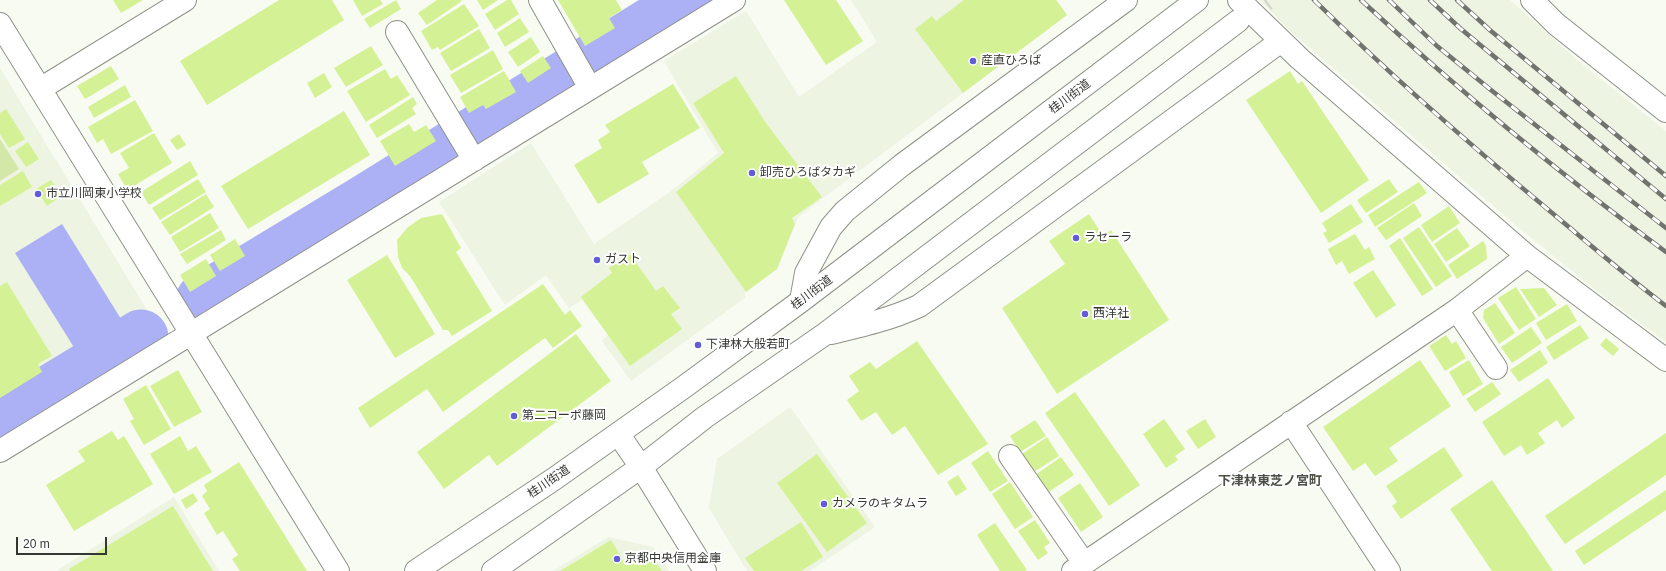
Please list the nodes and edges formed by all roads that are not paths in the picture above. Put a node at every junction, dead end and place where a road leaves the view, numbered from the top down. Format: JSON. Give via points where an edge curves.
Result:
{"nodes":[{"id":1,"x":186,"y":0,"type":"edge"},
{"id":2,"x":540,"y":0,"type":"edge"},
{"id":3,"x":734,"y":0,"type":"edge"},
{"id":4,"x":1126,"y":0,"type":"edge"},
{"id":5,"x":1197,"y":0,"type":"edge"},
{"id":6,"x":1239,"y":0,"type":"edge"},
{"id":7,"x":1532,"y":0,"type":"edge"},
{"id":8,"x":1238,"y":21,"type":"tunnel mouth"},
{"id":9,"x":0,"y":24,"type":"edge"},
{"id":10,"x":397,"y":32,"type":"dead end"},
{"id":11,"x":1281,"y":41,"type":"junction"},
{"id":12,"x":590,"y":88,"type":"junction"},
{"id":13,"x":40,"y":89,"type":"junction"},
{"id":14,"x":1666,"y":111,"type":"edge"},
{"id":15,"x":474,"y":160,"type":"junction"},
{"id":16,"x":1527,"y":256,"type":"junction"},
{"id":17,"x":801,"y":301,"type":"junction"},
{"id":18,"x":1457,"y":310,"type":"junction"},
{"id":19,"x":191,"y":334,"type":"junction"},
{"id":20,"x":826,"y":334,"type":"junction"},
{"id":21,"x":1666,"y":360,"type":"edge"},
{"id":22,"x":1496,"y":368,"type":"dead end"},
{"id":23,"x":1291,"y":422,"type":"junction"},
{"id":24,"x":618,"y":435,"type":"junction"},
{"id":25,"x":0,"y":451,"type":"edge"},
{"id":26,"x":1010,"y":456,"type":"dead end"},
{"id":27,"x":641,"y":467,"type":"junction"},
{"id":28,"x":1078,"y":567,"type":"edge"},
{"id":29,"x":338,"y":571,"type":"edge"},
{"id":30,"x":416,"y":571,"type":"edge"},
{"id":31,"x":494,"y":571,"type":"edge"},
{"id":32,"x":705,"y":571,"type":"edge"},
{"id":33,"x":1389,"y":571,"type":"edge"}],
"edges":[{"from":1,"to":13,"type":"street"},
{"from":2,"to":12,"type":"street"},
{"from":3,"to":12,"type":"street"},
{"from":4,"to":17,"type":"street","via":[[902,165],[845,211],[831,227],[806,273]]},
{"from":5,"to":17,"type":"street","name":"桂川街道"},
{"from":6,"to":11,"type":"street"},
{"from":7,"to":14,"type":"street","via":[[1556,24]]},
{"from":8,"to":20,"type":"street"},
{"from":9,"to":13,"type":"street"},
{"from":10,"to":15,"type":"street"},
{"from":11,"to":16,"type":"street"},
{"from":11,"to":20,"type":"street","via":[[919,306],[863,326]]},
{"from":12,"to":15,"type":"street"},
{"from":13,"to":19,"type":"street"},
{"from":15,"to":19,"type":"street"},
{"from":16,"to":18,"type":"street"},
{"from":16,"to":21,"type":"street"},
{"from":17,"to":24,"type":"street","name":"桂川街道"},
{"from":18,"to":22,"type":"street"},
{"from":18,"to":23,"type":"street"},
{"from":19,"to":25,"type":"street"},
{"from":19,"to":29,"type":"street"},
{"from":20,"to":27,"type":"street","via":[[705,417]]},
{"from":23,"to":28,"type":"street"},
{"from":23,"to":33,"type":"street"},
{"from":24,"to":27,"type":"street"},
{"from":24,"to":30,"type":"street","name":"桂川街道"},
{"from":26,"to":28,"type":"street"},
{"from":27,"to":31,"type":"street"},
{"from":27,"to":32,"type":"street"}]}
